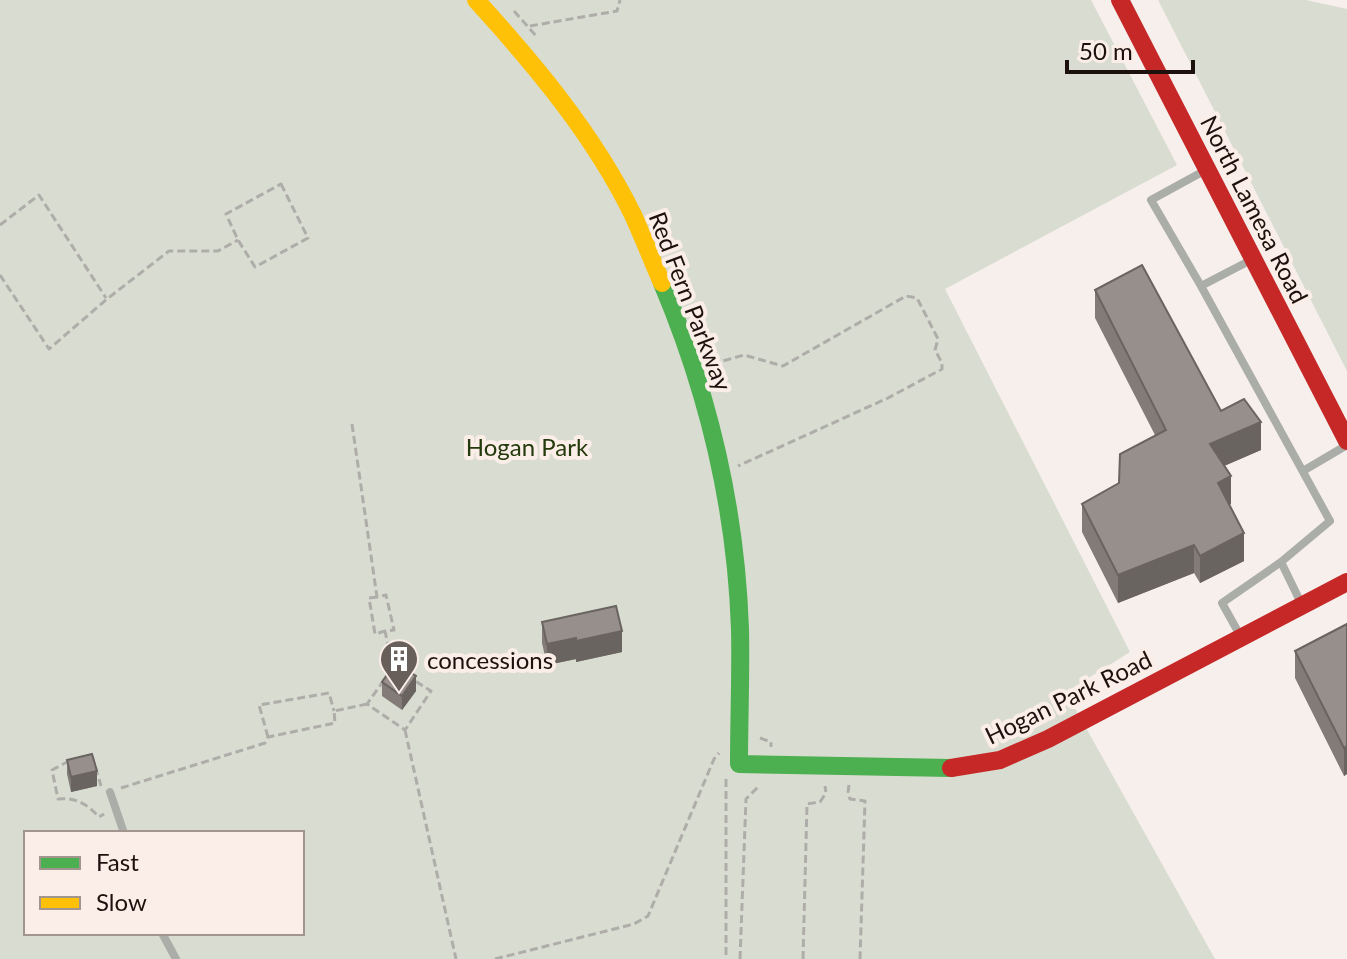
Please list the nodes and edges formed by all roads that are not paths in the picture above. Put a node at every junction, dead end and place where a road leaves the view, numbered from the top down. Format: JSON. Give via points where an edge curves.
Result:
{"nodes":[{"id":1,"x":476,"y":0,"type":"edge"},
{"id":2,"x":1120,"y":0,"type":"edge"},
{"id":3,"x":1207,"y":169,"type":"junction"},
{"id":4,"x":1254,"y":259,"type":"junction"},
{"id":5,"x":1201,"y":286,"type":"junction"},
{"id":6,"x":1347,"y":443,"type":"edge"},
{"id":7,"x":1303,"y":471,"type":"junction"},
{"id":8,"x":1281,"y":562,"type":"junction"},
{"id":9,"x":1347,"y":582,"type":"edge"},
{"id":10,"x":1303,"y":605,"type":"junction"},
{"id":11,"x":1241,"y":637,"type":"junction"},
{"id":12,"x":733,"y":770,"type":"joint"},
{"id":13,"x":106,"y":793,"type":"road end"},
{"id":14,"x":123,"y":831,"type":"edge"},
{"id":15,"x":163,"y":935,"type":"edge"},
{"id":16,"x":176,"y":959,"type":"edge"}],
"edges":[{"from":1,"to":12,"type":"street","name":"Red Fern Parkway","via":[[588,138],[632,213],[685,338],[721,472],[736,572],[740,613]]},
{"from":2,"to":3,"type":"street","name":"North Lamesa Road"},
{"from":3,"to":4,"type":"street","name":"North Lamesa Road"},
{"from":3,"to":5,"type":"lane","via":[[1151,200]]},
{"from":4,"to":5,"type":"lane"},
{"from":4,"to":6,"type":"street","name":"North Lamesa Road"},
{"from":5,"to":7,"type":"lane"},
{"from":6,"to":7,"type":"lane"},
{"from":7,"to":8,"type":"lane","via":[[1330,521]]},
{"from":8,"to":10,"type":"lane"},
{"from":8,"to":11,"type":"lane","via":[[1222,603]]},
{"from":9,"to":10,"type":"street","name":"Hogan Park Road"},
{"from":10,"to":11,"type":"street","name":"Hogan Park Road"},
{"from":11,"to":12,"type":"street","name":"Hogan Park Road","via":[[1048,739],[979,765]]},
{"from":13,"to":14,"type":"lane"},
{"from":15,"to":16,"type":"lane"}]}
